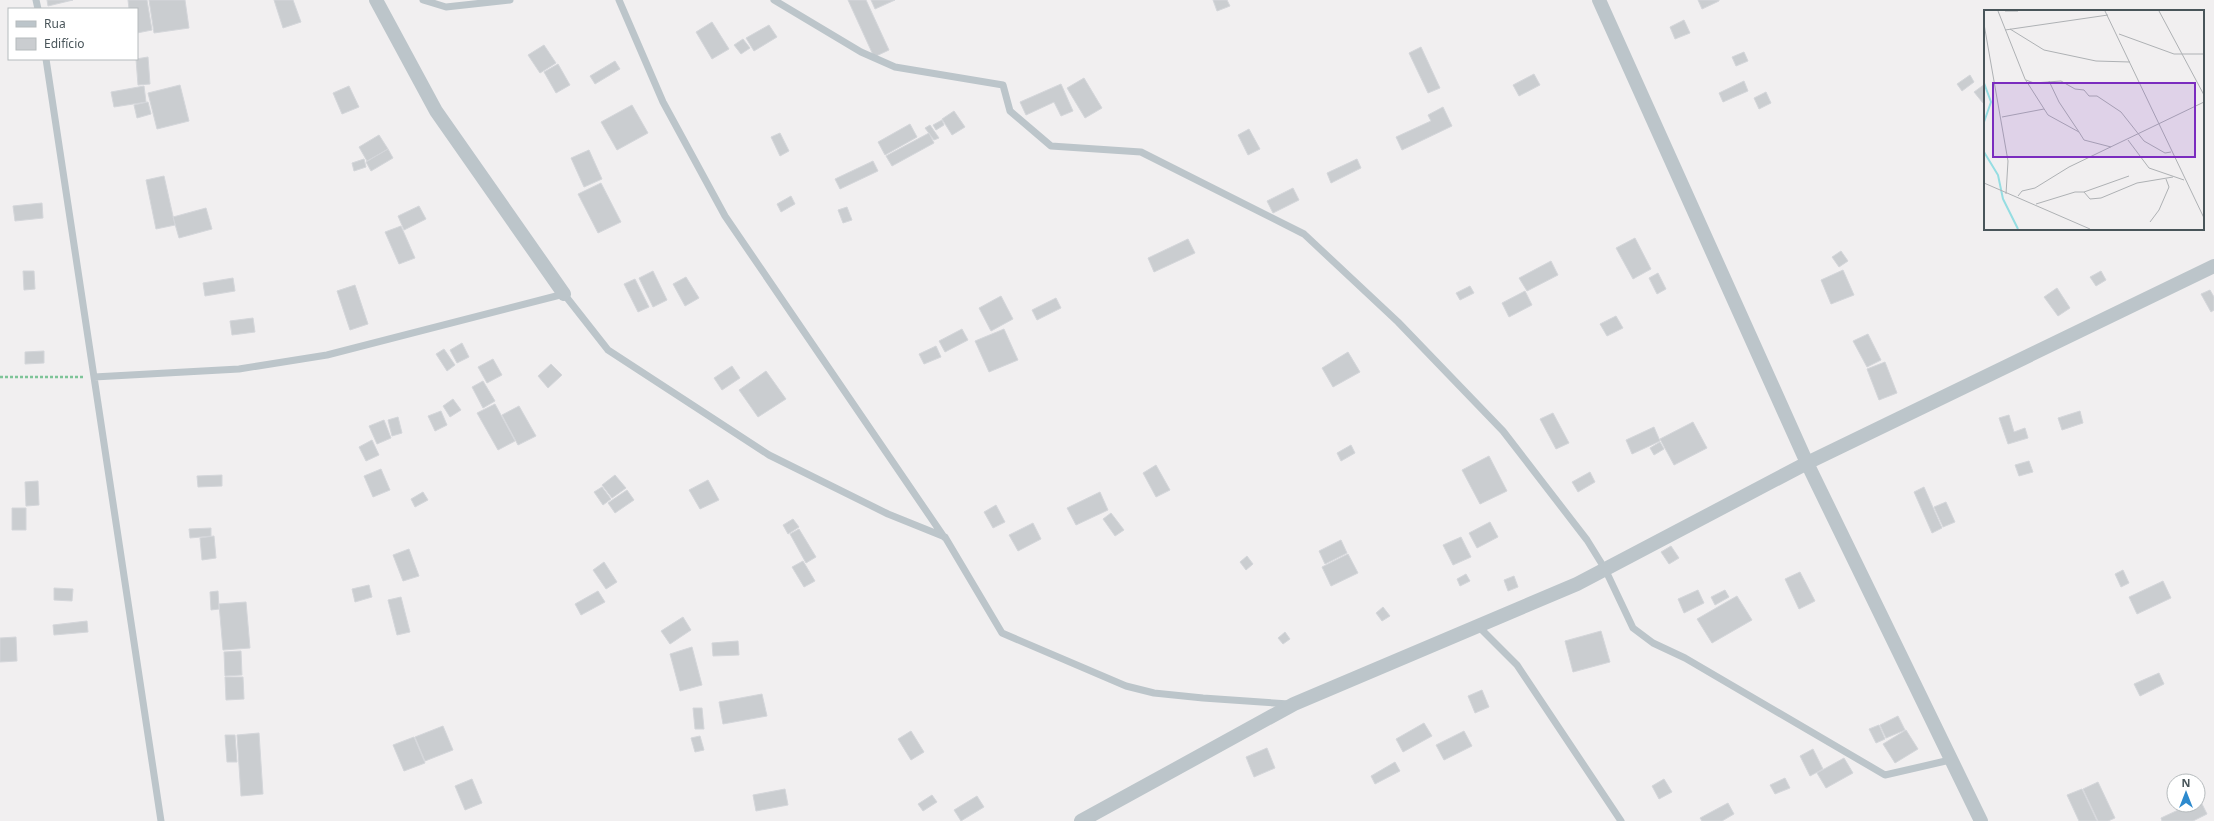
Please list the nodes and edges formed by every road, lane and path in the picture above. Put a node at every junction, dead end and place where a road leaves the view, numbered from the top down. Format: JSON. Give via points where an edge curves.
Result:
{"nodes":[{"id":1,"x":376,"y":0,"type":"edge"},
{"id":2,"x":423,"y":0,"type":"edge"},
{"id":3,"x":510,"y":0,"type":"edge"},
{"id":4,"x":619,"y":0,"type":"edge"},
{"id":5,"x":774,"y":0,"type":"edge"},
{"id":6,"x":1600,"y":0,"type":"edge"},
{"id":7,"x":46,"y":60,"type":"edge"},
{"id":8,"x":2214,"y":266,"type":"edge"},
{"id":9,"x":564,"y":294,"type":"junction"},
{"id":10,"x":0,"y":377,"type":"edge"},
{"id":11,"x":94,"y":377,"type":"junction"},
{"id":12,"x":1807,"y":463,"type":"junction"},
{"id":13,"x":945,"y":538,"type":"junction"},
{"id":14,"x":1605,"y":569,"type":"junction"},
{"id":15,"x":1478,"y":626,"type":"junction"},
{"id":16,"x":1294,"y":704,"type":"junction"},
{"id":17,"x":1950,"y":760,"type":"junction"},
{"id":18,"x":161,"y":821,"type":"edge"},
{"id":19,"x":1081,"y":821,"type":"edge"},
{"id":20,"x":1621,"y":821,"type":"edge"},
{"id":21,"x":1981,"y":821,"type":"edge"}],
"edges":[{"from":1,"to":9,"type":"street","via":[[436,111]]},
{"from":2,"to":3,"type":"lane","via":[[446,7]]},
{"from":4,"to":13,"type":"lane","via":[[663,102],[725,216]]},
{"from":5,"to":14,"type":"lane","via":[[861,52],[895,67],[1003,85],[1010,111],[1051,146],[1141,152],[1304,234],[1398,322],[1502,431],[1587,540]]},
{"from":6,"to":12,"type":"street"},
{"from":7,"to":11,"type":"lane"},
{"from":8,"to":12,"type":"street"},
{"from":9,"to":11,"type":"lane","via":[[327,355],[239,369]]},
{"from":9,"to":13,"type":"lane","via":[[608,350],[769,455],[888,514]]},
{"from":10,"to":11,"type":"path"},
{"from":11,"to":18,"type":"lane"},
{"from":12,"to":14,"type":"street"},
{"from":12,"to":17,"type":"street"},
{"from":13,"to":16,"type":"lane","via":[[1002,634],[1126,686],[1154,693]]},
{"from":14,"to":15,"type":"street","via":[[1577,584]]},
{"from":14,"to":17,"type":"lane","via":[[1633,628],[1653,643],[1684,658],[1885,775]]},
{"from":15,"to":16,"type":"street"},
{"from":15,"to":20,"type":"lane","via":[[1517,665]]},
{"from":16,"to":19,"type":"street"},
{"from":17,"to":21,"type":"street"}]}
